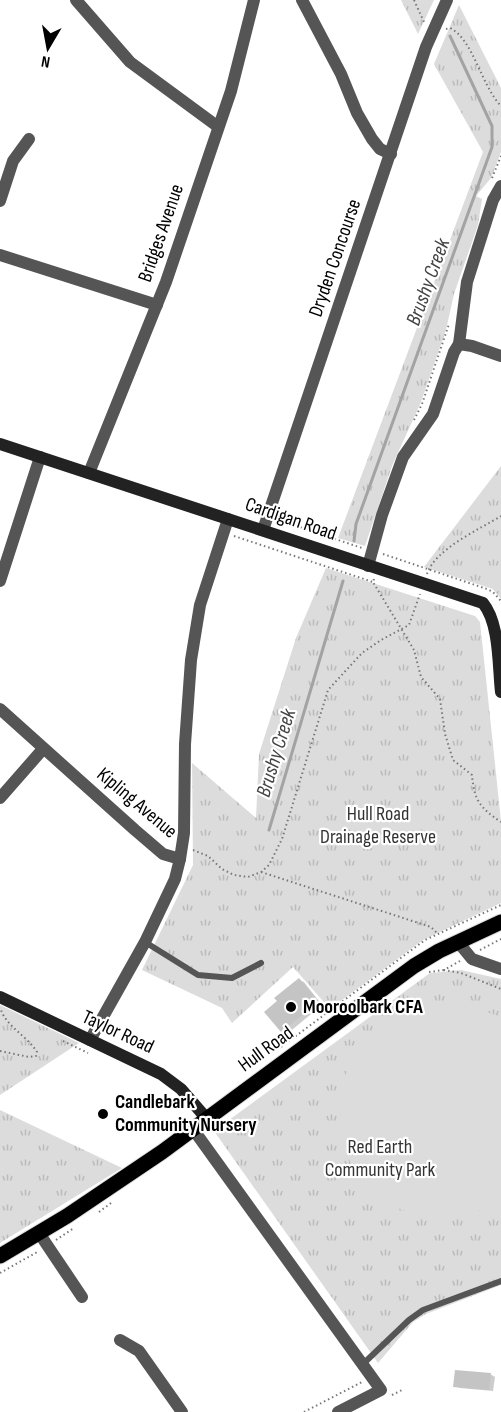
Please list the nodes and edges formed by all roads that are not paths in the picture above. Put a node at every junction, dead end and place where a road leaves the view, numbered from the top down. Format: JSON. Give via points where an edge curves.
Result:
{"nodes":[{"id":1,"x":76,"y":0,"type":"edge"},
{"id":2,"x":254,"y":0,"type":"edge"},
{"id":3,"x":302,"y":0,"type":"edge"},
{"id":4,"x":447,"y":0,"type":"edge"},
{"id":5,"x":217,"y":126,"type":"junction"},
{"id":6,"x":29,"y":139,"type":"dead end"},
{"id":7,"x":391,"y":154,"type":"junction"},
{"id":8,"x":495,"y":185,"type":"edge"},
{"id":9,"x":0,"y":201,"type":"edge"},
{"id":10,"x":0,"y":255,"type":"edge"},
{"id":11,"x":157,"y":305,"type":"junction"},
{"id":12,"x":459,"y":344,"type":"junction"},
{"id":13,"x":501,"y":356,"type":"edge"},
{"id":14,"x":0,"y":444,"type":"edge"},
{"id":15,"x":40,"y":457,"type":"junction"},
{"id":16,"x":89,"y":473,"type":"junction"},
{"id":17,"x":228,"y":519,"type":"junction"},
{"id":18,"x":262,"y":530,"type":"junction"},
{"id":19,"x":368,"y":566,"type":"junction"},
{"id":20,"x":0,"y":581,"type":"edge"},
{"id":21,"x":501,"y":692,"type":"edge"},
{"id":22,"x":0,"y":709,"type":"edge"},
{"id":23,"x":43,"y":749,"type":"junction"},
{"id":24,"x":0,"y":798,"type":"edge"},
{"id":25,"x":181,"y":854,"type":"junction"},
{"id":26,"x":501,"y":922,"type":"edge"},
{"id":27,"x":145,"y":942,"type":"junction"},
{"id":28,"x":458,"y":942,"type":"junction"},
{"id":29,"x":261,"y":963,"type":"dead end"},
{"id":30,"x":501,"y":969,"type":"edge"},
{"id":31,"x":0,"y":997,"type":"edge"},
{"id":32,"x":95,"y":1043,"type":"junction"},
{"id":33,"x":207,"y":1119,"type":"junction"},
{"id":34,"x":193,"y":1129,"type":"junction"},
{"id":35,"x":39,"y":1233,"type":"junction"},
{"id":36,"x":0,"y":1256,"type":"edge"},
{"id":37,"x":501,"y":1281,"type":"edge"},
{"id":38,"x":82,"y":1298,"type":"dead end"},
{"id":39,"x":120,"y":1340,"type":"dead end"},
{"id":40,"x":363,"y":1365,"type":"junction"},
{"id":41,"x":182,"y":1412,"type":"edge"},
{"id":42,"x":338,"y":1412,"type":"edge"}],
"edges":[{"from":1,"to":5,"type":"street","via":[[130,62]]},
{"from":2,"to":5,"type":"street","name":"Bridges Avenue","via":[[231,91]]},
{"from":3,"to":7,"type":"street","via":[[372,139]]},
{"from":4,"to":7,"type":"street","name":"Dryden Concourse","via":[[426,47]]},
{"from":5,"to":11,"type":"street","name":"Bridges Avenue"},
{"from":6,"to":9,"type":"street","via":[[13,160]]},
{"from":7,"to":18,"type":"street","name":"Dryden Concourse"},
{"from":8,"to":12,"type":"street","via":[[467,282]]},
{"from":10,"to":11,"type":"street"},
{"from":11,"to":16,"type":"street","name":"Bridges Avenue"},
{"from":12,"to":13,"type":"street"},
{"from":12,"to":19,"type":"street","via":[[449,361],[429,422],[403,457]]},
{"from":14,"to":15,"type":"street","name":"Cardigan Road"},
{"from":15,"to":16,"type":"street","name":"Cardigan Road"},
{"from":15,"to":20,"type":"street"},
{"from":16,"to":17,"type":"street","name":"Cardigan Road"},
{"from":17,"to":18,"type":"street","name":"Cardigan Road"},
{"from":17,"to":25,"type":"street","via":[[200,605],[192,660]]},
{"from":18,"to":19,"type":"street","name":"Cardigan Road"},
{"from":19,"to":21,"type":"street","name":"Cardigan Road","via":[[483,603],[494,624]]},
{"from":22,"to":23,"type":"street","name":"Kipling Avenue"},
{"from":23,"to":24,"type":"street"},
{"from":23,"to":25,"type":"street","name":"Kipling Avenue","via":[[163,854]]},
{"from":25,"to":27,"type":"street","name":"Kipling Avenue","via":[[175,879]]},
{"from":26,"to":28,"type":"main road","name":"Hull Road"},
{"from":27,"to":29,"type":"lane","via":[[198,975],[231,978]]},
{"from":27,"to":32,"type":"street","name":"Kipling Avenue"},
{"from":28,"to":30,"type":"street","via":[[472,959]]},
{"from":28,"to":33,"type":"main road","name":"Hull Road","via":[[414,966]]},
{"from":31,"to":32,"type":"street","name":"Taylor Road"},
{"from":32,"to":33,"type":"street","name":"Taylor Road","via":[[161,1074],[182,1089]]},
{"from":33,"to":34,"type":"main road","name":"Hull Road"},
{"from":34,"to":35,"type":"main road","name":"Hull Road"},
{"from":34,"to":40,"type":"street"},
{"from":35,"to":36,"type":"main road","name":"Hull Road"},
{"from":35,"to":38,"type":"street"},
{"from":37,"to":40,"type":"lane","via":[[423,1310]]},
{"from":39,"to":41,"type":"street","via":[[139,1352]]},
{"from":40,"to":42,"type":"street","via":[[377,1392]]}]}
